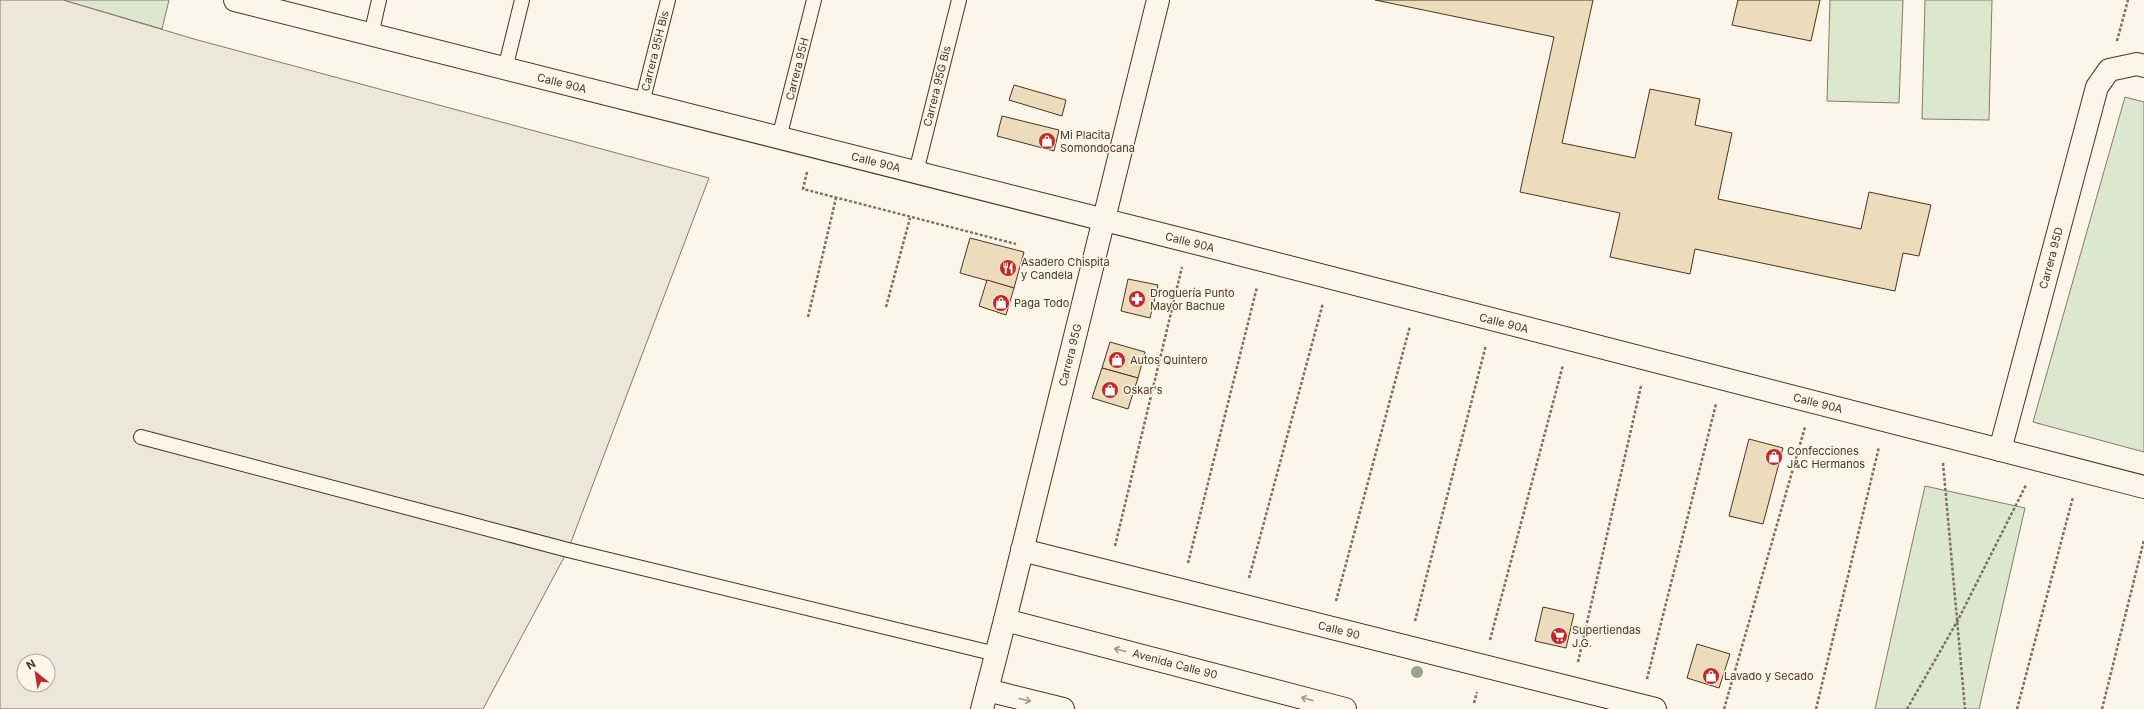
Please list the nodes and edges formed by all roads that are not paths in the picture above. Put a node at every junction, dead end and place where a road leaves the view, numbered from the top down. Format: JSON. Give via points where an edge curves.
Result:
{"nodes":[{"id":1,"x":235,"y":0,"type":"edge"},
{"id":2,"x":380,"y":0,"type":"edge"},
{"id":3,"x":522,"y":0,"type":"edge"},
{"id":4,"x":668,"y":0,"type":"edge"},
{"id":5,"x":814,"y":0,"type":"edge"},
{"id":6,"x":959,"y":0,"type":"edge"},
{"id":7,"x":1158,"y":0,"type":"edge"},
{"id":8,"x":371,"y":35,"type":"junction"},
{"id":9,"x":2144,"y":66,"type":"edge"},
{"id":10,"x":504,"y":69,"type":"junction"},
{"id":11,"x":642,"y":103,"type":"junction"},
{"id":12,"x":779,"y":138,"type":"junction"},
{"id":13,"x":916,"y":172,"type":"junction"},
{"id":14,"x":1104,"y":220,"type":"junction"},
{"id":15,"x":141,"y":437,"type":"dead end"},
{"id":16,"x":2000,"y":450,"type":"junction"},
{"id":17,"x":2144,"y":487,"type":"edge"},
{"id":18,"x":1022,"y":550,"type":"junction"},
{"id":19,"x":1004,"y":620,"type":"junction"},
{"id":20,"x":996,"y":654,"type":"junction"},
{"id":21,"x":985,"y":700,"type":"edge"},
{"id":22,"x":1062,"y":709,"type":"edge"},
{"id":23,"x":1344,"y":709,"type":"edge"},
{"id":24,"x":1655,"y":709,"type":"edge"}],
"edges":[{"from":1,"to":8,"type":"street","name":"Calle 90A"},
{"from":2,"to":8,"type":"lane"},
{"from":3,"to":10,"type":"lane"},
{"from":4,"to":11,"type":"lane","name":"Carrera 95H Bis"},
{"from":5,"to":12,"type":"lane","name":"Carrera 95H"},
{"from":6,"to":13,"type":"lane","name":"Carrera 95G Bis"},
{"from":7,"to":14,"type":"street","name":"Carrera 95G"},
{"from":8,"to":10,"type":"street","name":"Calle 90A"},
{"from":9,"to":16,"type":"street","name":"Carrera 95D","via":[[2138,64],[2109,70],[2097,87]]},
{"from":10,"to":11,"type":"street","name":"Calle 90A"},
{"from":11,"to":12,"type":"street","name":"Calle 90A"},
{"from":12,"to":13,"type":"street","name":"Calle 90A"},
{"from":13,"to":14,"type":"street","name":"Calle 90A"},
{"from":14,"to":16,"type":"street","name":"Calle 90A"},
{"from":14,"to":18,"type":"street","name":"Carrera 95G"},
{"from":15,"to":20,"type":"lane","via":[[568,550]]},
{"from":16,"to":17,"type":"street","name":"Calle 90A"},
{"from":18,"to":19,"type":"street","name":"Carrera 95G"},
{"from":18,"to":24,"type":"street","name":"Calle 90"},
{"from":19,"to":20,"type":"street","name":"Carrera 95G"},
{"from":23,"to":19,"type":"street","name":"Avenida Calle 90","one_way":true},
{"from":20,"to":21,"type":"street","name":"Carrera 95G"},
{"from":21,"to":22,"type":"street","one_way":true}]}
